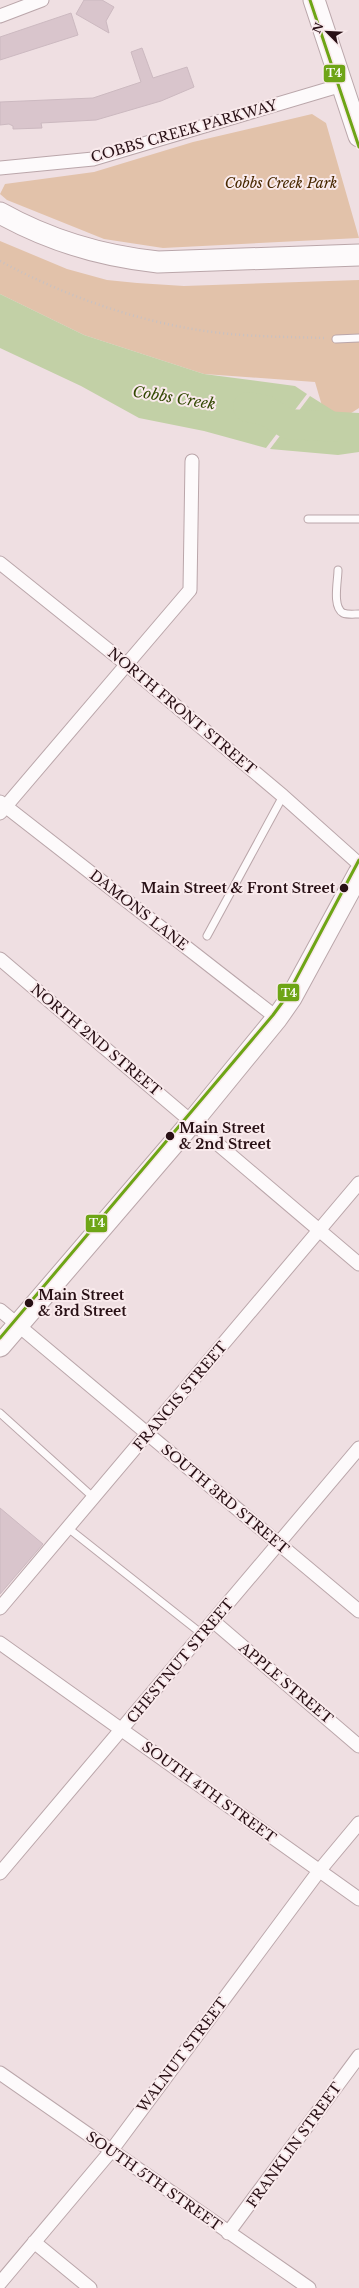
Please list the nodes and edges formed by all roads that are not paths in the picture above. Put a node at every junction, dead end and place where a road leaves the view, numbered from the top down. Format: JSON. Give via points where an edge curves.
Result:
{"nodes":[{"id":1,"x":42,"y":0,"type":"edge"},
{"id":2,"x":314,"y":0,"type":"edge"},
{"id":3,"x":0,"y":16,"type":"edge"},
{"id":4,"x":342,"y":84,"type":"junction"},
{"id":5,"x":359,"y":136,"type":"edge"},
{"id":6,"x":0,"y":168,"type":"edge"},
{"id":7,"x":0,"y":213,"type":"edge"},
{"id":8,"x":359,"y":255,"type":"edge"},
{"id":9,"x":359,"y":338,"type":"edge"},
{"id":10,"x":336,"y":339,"type":"road end"},
{"id":11,"x":192,"y":461,"type":"dead end"},
{"id":12,"x":308,"y":519,"type":"dead end"},
{"id":13,"x":359,"y":519,"type":"edge"},
{"id":14,"x":0,"y":563,"type":"edge"},
{"id":15,"x":338,"y":570,"type":"dead end"},
{"id":16,"x":359,"y":614,"type":"edge"},
{"id":17,"x":126,"y":664,"type":"junction"},
{"id":18,"x":283,"y":796,"type":"junction"},
{"id":19,"x":2,"y":807,"type":"edge"},
{"id":20,"x":359,"y":864,"type":"edge"},
{"id":21,"x":359,"y":873,"type":"edge"},
{"id":22,"x":207,"y":936,"type":"dead end"},
{"id":23,"x":0,"y":959,"type":"edge"},
{"id":24,"x":278,"y":1018,"type":"junction"},
{"id":25,"x":192,"y":1122,"type":"junction"},
{"id":26,"x":359,"y":1183,"type":"edge"},
{"id":27,"x":320,"y":1229,"type":"junction"},
{"id":28,"x":359,"y":1264,"type":"edge"},
{"id":29,"x":0,"y":1310,"type":"edge"},
{"id":30,"x":18,"y":1326,"type":"junction"},
{"id":31,"x":0,"y":1346,"type":"edge"},
{"id":32,"x":0,"y":1413,"type":"edge"},
{"id":33,"x":148,"y":1435,"type":"junction"},
{"id":34,"x":359,"y":1448,"type":"edge"},
{"id":35,"x":94,"y":1498,"type":"junction"},
{"id":36,"x":68,"y":1528,"type":"junction"},
{"id":37,"x":278,"y":1544,"type":"junction"},
{"id":38,"x":0,"y":1608,"type":"edge"},
{"id":39,"x":359,"y":1611,"type":"edge"},
{"id":40,"x":213,"y":1621,"type":"junction"},
{"id":41,"x":202,"y":1634,"type":"junction"},
{"id":42,"x":0,"y":1643,"type":"edge"},
{"id":43,"x":121,"y":1730,"type":"junction"},
{"id":44,"x":359,"y":1746,"type":"edge"},
{"id":45,"x":359,"y":1823,"type":"edge"},
{"id":46,"x":319,"y":1871,"type":"junction"},
{"id":47,"x":0,"y":1873,"type":"edge"},
{"id":48,"x":359,"y":1899,"type":"edge"},
{"id":49,"x":359,"y":2056,"type":"edge"},
{"id":50,"x":0,"y":2073,"type":"edge"},
{"id":51,"x":111,"y":2151,"type":"junction"},
{"id":52,"x":228,"y":2233,"type":"junction"},
{"id":53,"x":34,"y":2242,"type":"junction"},
{"id":54,"x":1,"y":2280,"type":"edge"},
{"id":55,"x":90,"y":2288,"type":"edge"},
{"id":56,"x":309,"y":2288,"type":"edge"}],
"edges":[{"from":1,"to":3,"type":"street"},
{"from":2,"to":4,"type":"main road"},
{"from":4,"to":5,"type":"main road"},
{"from":4,"to":6,"type":"street","name":"COBBS CREEK PARKWAY","via":[[93,159]]},
{"from":7,"to":8,"type":"main road","via":[[57,240],[128,259],[158,262]]},
{"from":9,"to":10,"type":"lane"},
{"from":11,"to":17,"type":"street","via":[[190,590]]},
{"from":12,"to":13,"type":"lane"},
{"from":14,"to":17,"type":"street","name":"NORTH FRONT STREET"},
{"from":15,"to":16,"type":"lane","via":[[337,605],[345,614]]},
{"from":17,"to":18,"type":"street","name":"NORTH FRONT STREET"},
{"from":17,"to":19,"type":"street"},
{"from":18,"to":20,"type":"street","name":"NORTH FRONT STREET"},
{"from":18,"to":22,"type":"lane"},
{"from":19,"to":24,"type":"street","name":"DAMONS LANE"},
{"from":21,"to":24,"type":"main road"},
{"from":23,"to":25,"type":"street","name":"NORTH 2ND STREET"},
{"from":24,"to":25,"type":"main road"},
{"from":25,"to":27,"type":"street","name":"NORTH 2ND STREET"},
{"from":25,"to":30,"type":"main road"},
{"from":26,"to":27,"type":"street","name":"FRANCIS STREET"},
{"from":27,"to":28,"type":"street","name":"NORTH 2ND STREET"},
{"from":27,"to":33,"type":"street","name":"FRANCIS STREET"},
{"from":29,"to":30,"type":"street","name":"SOUTH 3RD STREET"},
{"from":30,"to":31,"type":"main road"},
{"from":30,"to":33,"type":"street","name":"SOUTH 3RD STREET"},
{"from":32,"to":35,"type":"lane"},
{"from":33,"to":35,"type":"street","name":"FRANCIS STREET"},
{"from":33,"to":37,"type":"street","name":"SOUTH 3RD STREET"},
{"from":34,"to":37,"type":"street","name":"CHESTNUT STREET"},
{"from":35,"to":36,"type":"street","name":"FRANCIS STREET"},
{"from":36,"to":38,"type":"street","name":"FRANCIS STREET"},
{"from":36,"to":41,"type":"lane"},
{"from":37,"to":39,"type":"street","name":"SOUTH 3RD STREET"},
{"from":37,"to":40,"type":"street","name":"CHESTNUT STREET"},
{"from":40,"to":41,"type":"street","name":"CHESTNUT STREET"},
{"from":40,"to":44,"type":"street","name":"APPLE STREET"},
{"from":41,"to":43,"type":"street","name":"CHESTNUT STREET"},
{"from":42,"to":43,"type":"street","name":"SOUTH 4TH STREET"},
{"from":43,"to":46,"type":"street","name":"SOUTH 4TH STREET"},
{"from":43,"to":47,"type":"street","name":"CHESTNUT STREET"},
{"from":45,"to":46,"type":"street","name":"WALNUT STREET"},
{"from":46,"to":48,"type":"street","name":"SOUTH 4TH STREET"},
{"from":46,"to":51,"type":"street","name":"WALNUT STREET"},
{"from":49,"to":52,"type":"street","name":"FRANKLIN STREET"},
{"from":50,"to":51,"type":"street","name":"SOUTH 5TH STREET"},
{"from":51,"to":52,"type":"street","name":"SOUTH 5TH STREET"},
{"from":51,"to":53,"type":"street","name":"WALNUT STREET"},
{"from":52,"to":56,"type":"street","name":"SOUTH 5TH STREET"},
{"from":53,"to":54,"type":"street","name":"WALNUT STREET"},
{"from":53,"to":55,"type":"street"}]}
